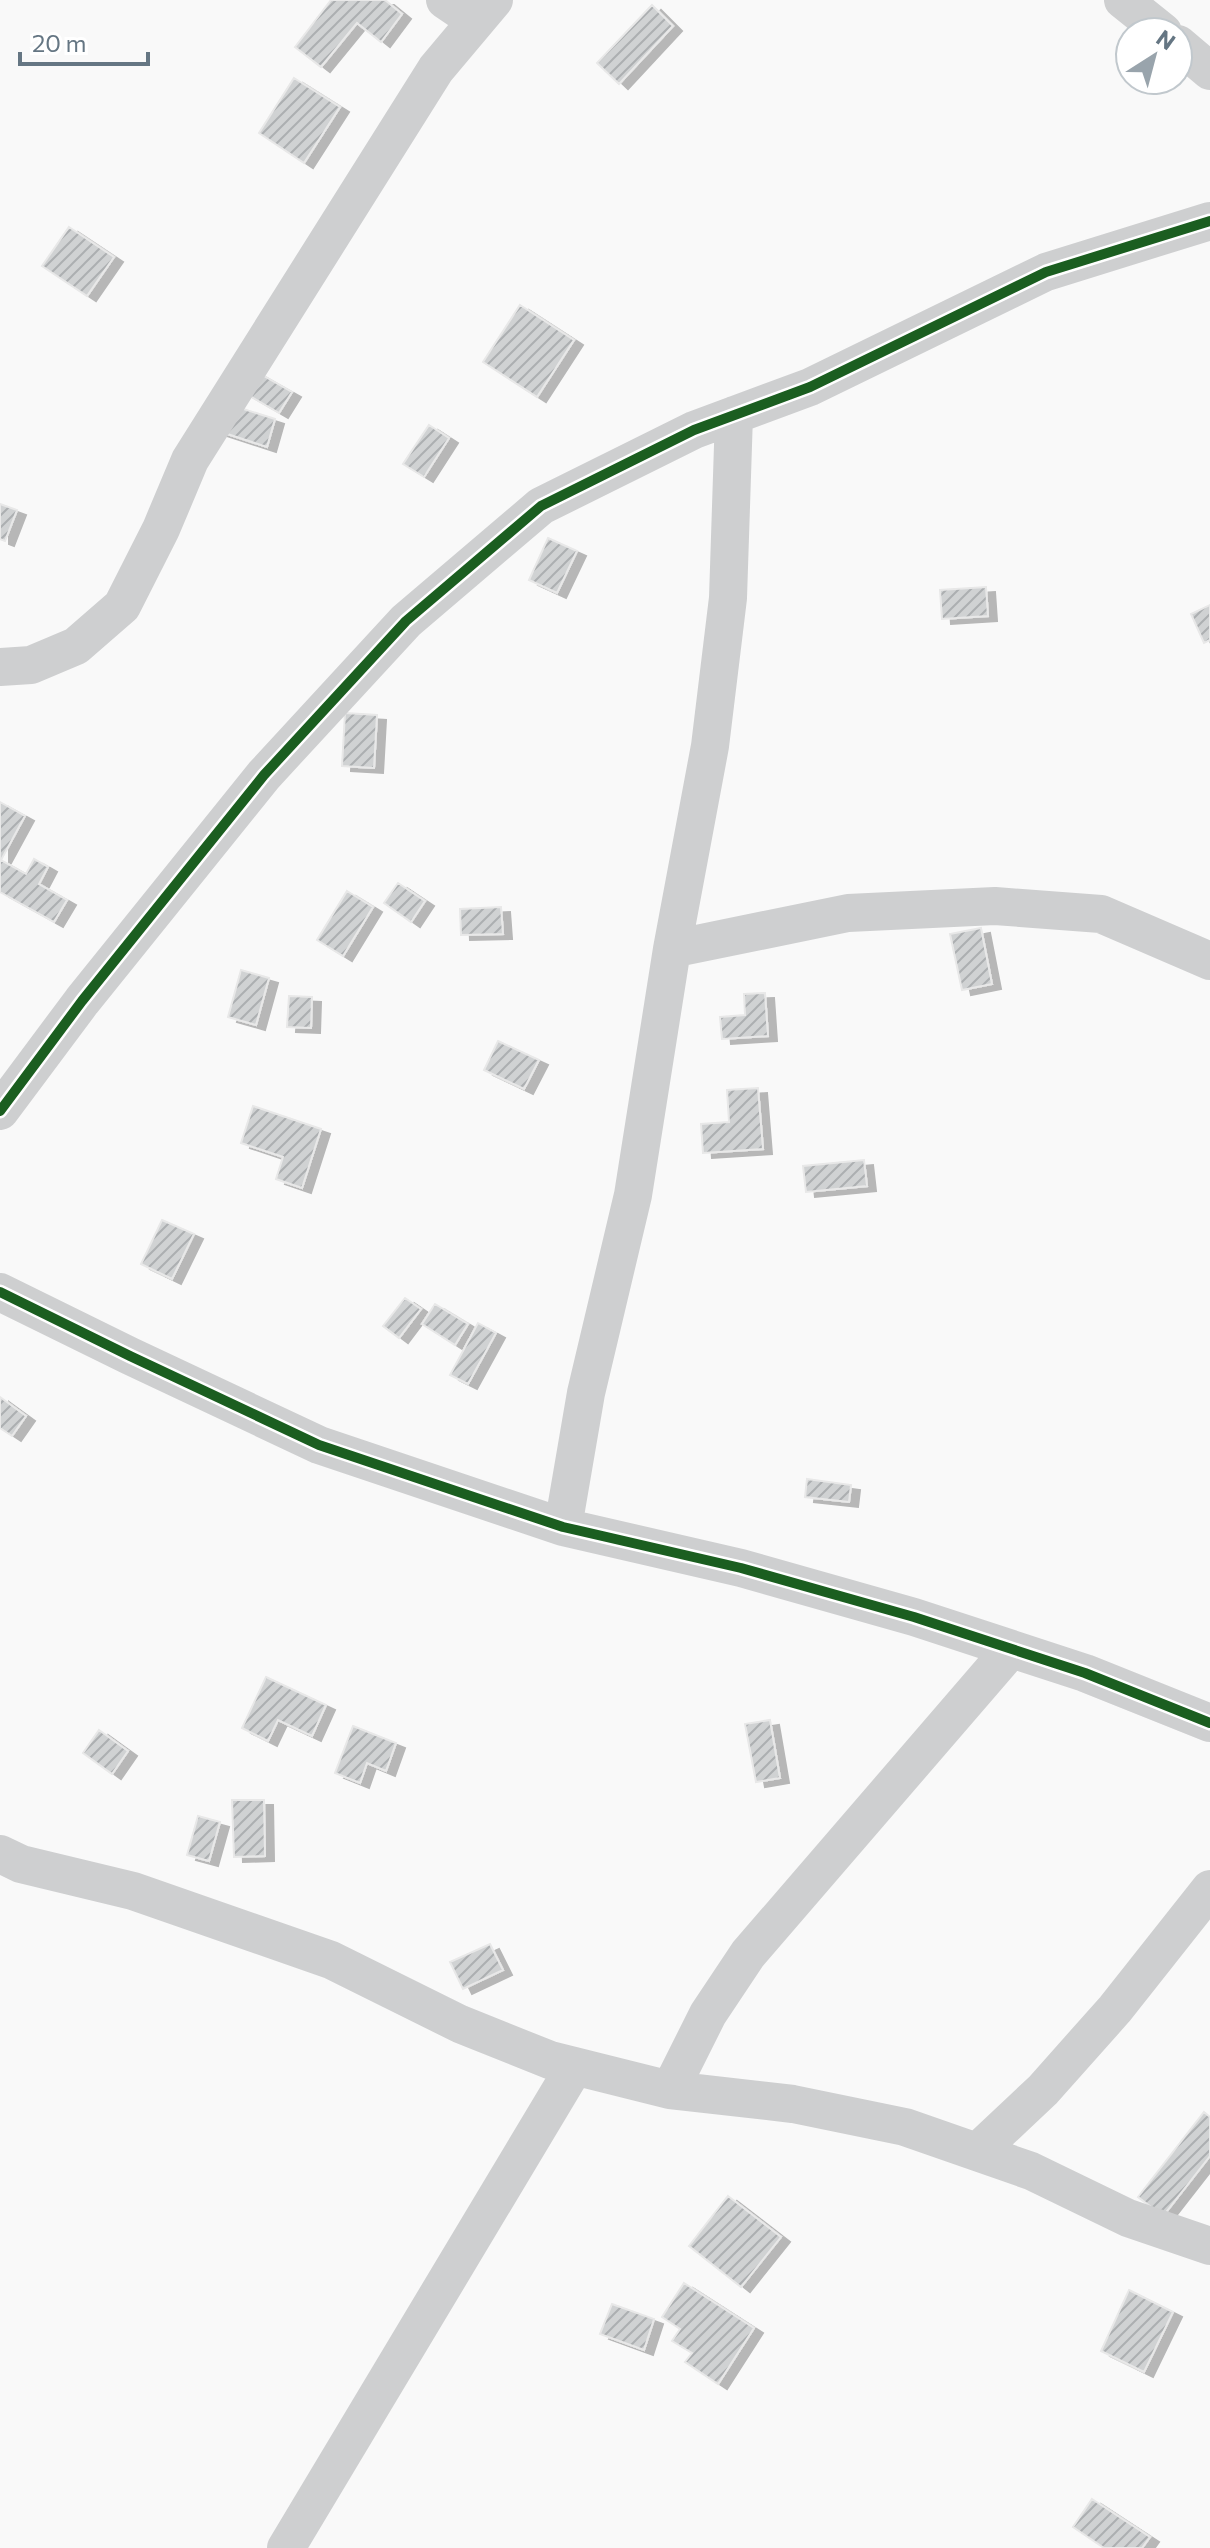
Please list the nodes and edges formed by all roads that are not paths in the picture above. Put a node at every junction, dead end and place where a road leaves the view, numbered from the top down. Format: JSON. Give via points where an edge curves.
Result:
{"nodes":[{"id":1,"x":445,"y":0,"type":"edge"},
{"id":2,"x":1123,"y":0,"type":"edge"},
{"id":3,"x":485,"y":10,"type":"edge"},
{"id":4,"x":1143,"y":16,"type":"edge"},
{"id":5,"x":1194,"y":58,"type":"edge"},
{"id":6,"x":1210,"y":71,"type":"edge"},
{"id":7,"x":1210,"y":221,"type":"edge"},
{"id":8,"x":734,"y":415,"type":"junction"},
{"id":9,"x":0,"y":667,"type":"edge"},
{"id":10,"x":672,"y":949,"type":"junction"},
{"id":11,"x":1210,"y":961,"type":"edge"},
{"id":12,"x":0,"y":1111,"type":"edge"},
{"id":13,"x":0,"y":1292,"type":"edge"},
{"id":14,"x":563,"y":1527,"type":"junction"},
{"id":15,"x":1011,"y":1649,"type":"junction"},
{"id":16,"x":1210,"y":1723,"type":"edge"},
{"id":17,"x":0,"y":1854,"type":"edge"},
{"id":18,"x":1210,"y":1889,"type":"edge"},
{"id":19,"x":575,"y":2066,"type":"junction"},
{"id":20,"x":670,"y":2090,"type":"junction"},
{"id":21,"x":977,"y":2152,"type":"junction"},
{"id":22,"x":1210,"y":2246,"type":"edge"},
{"id":23,"x":286,"y":2548,"type":"edge"}],
"edges":[{"from":1,"to":3,"type":"street"},
{"from":2,"to":4,"type":"street"},
{"from":3,"to":9,"type":"street","via":[[436,69],[190,460],[122,606],[76,646],[31,665]]},
{"from":5,"to":6,"type":"street"},
{"from":7,"to":8,"type":"street","via":[[1046,272],[810,387]]},
{"from":8,"to":10,"type":"street","via":[[728,598],[710,746]]},
{"from":8,"to":12,"type":"street","via":[[541,506],[406,621],[264,775]]},
{"from":10,"to":11,"type":"street","via":[[848,913],[995,906],[1101,914]]},
{"from":10,"to":14,"type":"street","via":[[633,1195],[586,1393]]},
{"from":13,"to":14,"type":"street","via":[[319,1445]]},
{"from":14,"to":15,"type":"street","via":[[741,1568]]},
{"from":15,"to":16,"type":"street"},
{"from":15,"to":20,"type":"street","via":[[748,1954],[708,2014]]},
{"from":17,"to":19,"type":"street","via":[[21,1864],[133,1891],[331,1960],[460,2024]]},
{"from":18,"to":21,"type":"street","via":[[1115,2009],[1043,2090]]},
{"from":19,"to":20,"type":"street"},
{"from":19,"to":23,"type":"street"},
{"from":20,"to":21,"type":"street","via":[[793,2104],[905,2127]]},
{"from":21,"to":22,"type":"street","via":[[1031,2171],[1128,2218]]}]}
